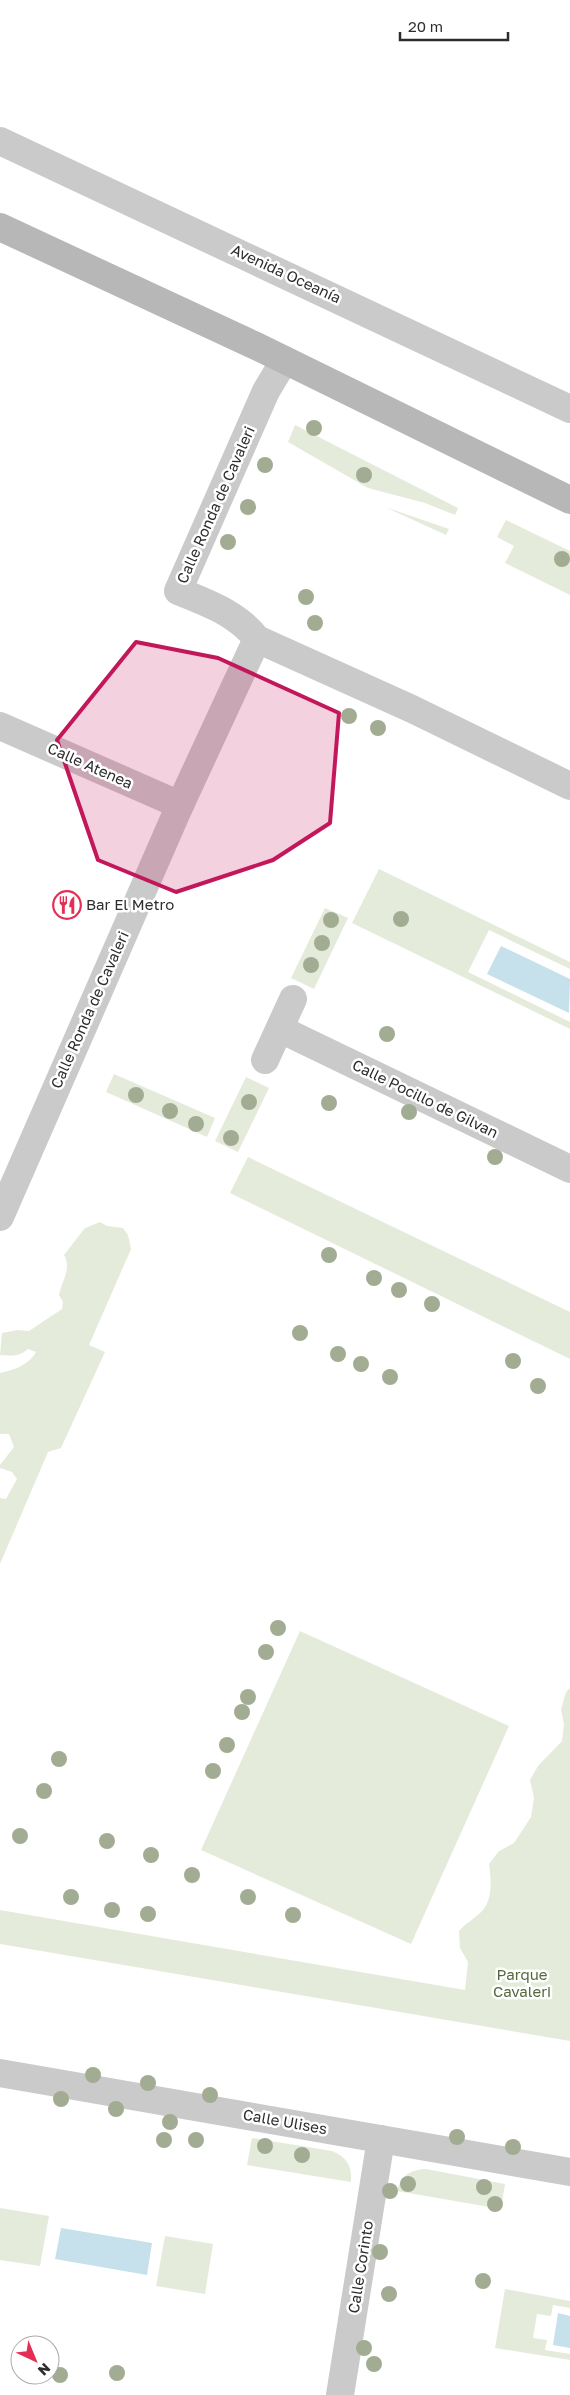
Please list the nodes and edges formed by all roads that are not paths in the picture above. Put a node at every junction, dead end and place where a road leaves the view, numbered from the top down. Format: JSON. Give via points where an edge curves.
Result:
{"nodes":[{"id":1,"x":0,"y":141,"type":"edge"},
{"id":2,"x":0,"y":227,"type":"edge"},
{"id":3,"x":284,"y":362,"type":"junction"},
{"id":4,"x":570,"y":409,"type":"edge"},
{"id":5,"x":570,"y":500,"type":"edge"},
{"id":6,"x":257,"y":639,"type":"junction"},
{"id":7,"x":0,"y":726,"type":"edge"},
{"id":8,"x":570,"y":786,"type":"edge"},
{"id":9,"x":180,"y":805,"type":"junction"},
{"id":10,"x":293,"y":999,"type":"dead end"},
{"id":11,"x":280,"y":1029,"type":"junction"},
{"id":12,"x":265,"y":1060,"type":"dead end"},
{"id":13,"x":570,"y":1168,"type":"edge"},
{"id":14,"x":0,"y":1217,"type":"edge"},
{"id":15,"x":0,"y":2073,"type":"edge"},
{"id":16,"x":381,"y":2139,"type":"junction"},
{"id":17,"x":570,"y":2172,"type":"edge"},
{"id":18,"x":340,"y":2395,"type":"edge"}],
"edges":[{"from":1,"to":4,"type":"street","name":"Avenida Oceanía"},
{"from":2,"to":3,"type":"street"},
{"from":3,"to":5,"type":"street"},
{"from":3,"to":6,"type":"street","name":"Calle Ronda de Cavaleri","via":[[266,391],[178,591],[232,614]]},
{"from":6,"to":8,"type":"street","name":"Calle Ronda de Cavaleri","via":[[412,709]]},
{"from":6,"to":9,"type":"street","name":"Calle Ronda de Cavaleri"},
{"from":7,"to":9,"type":"street","name":"Calle Atenea"},
{"from":9,"to":14,"type":"street","name":"Calle Ronda de Cavaleri"},
{"from":10,"to":11,"type":"street"},
{"from":11,"to":12,"type":"street"},
{"from":11,"to":13,"type":"street","name":"Calle Pocillo de Gilvan"},
{"from":15,"to":16,"type":"street","name":"Calle Ulises"},
{"from":16,"to":17,"type":"street","name":"Calle Ulises"},
{"from":16,"to":18,"type":"street","name":"Calle Corinto"}]}
